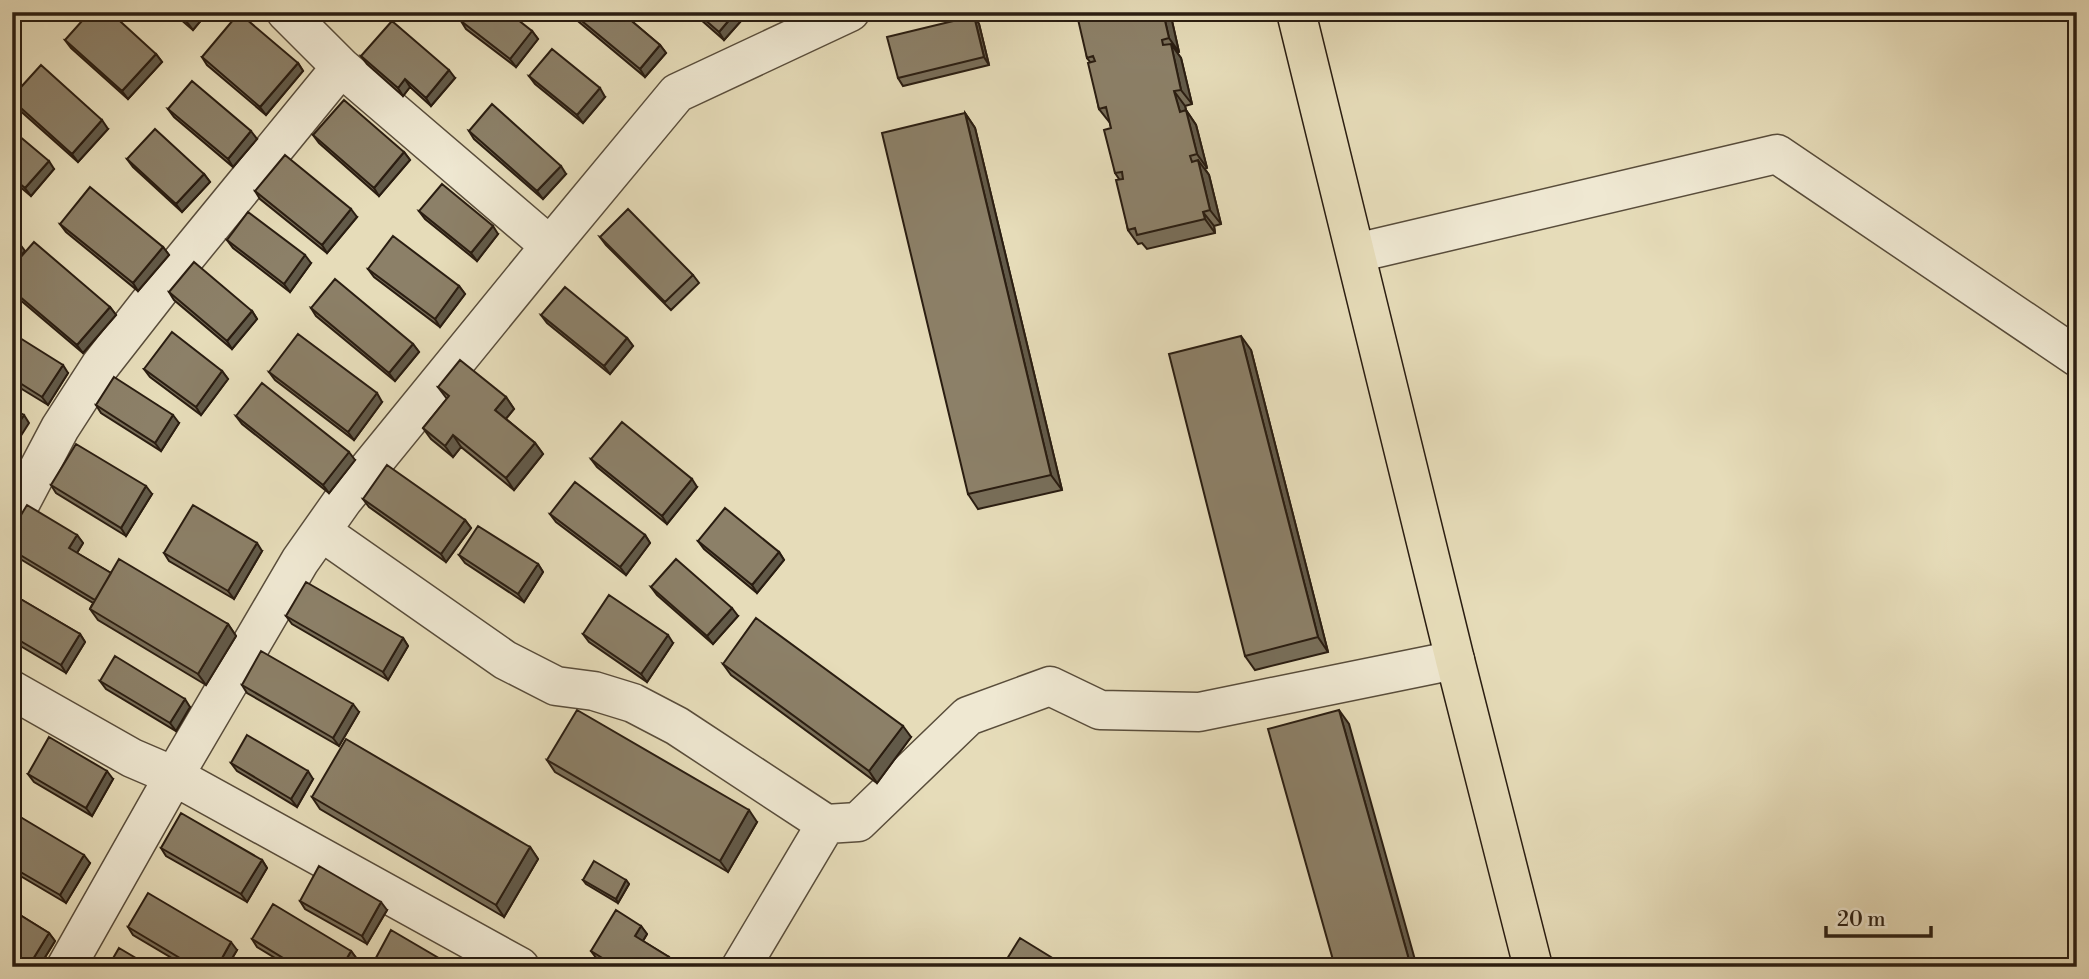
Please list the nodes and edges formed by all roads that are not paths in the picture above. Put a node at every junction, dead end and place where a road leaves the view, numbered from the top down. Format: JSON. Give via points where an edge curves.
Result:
{"nodes":[{"id":1,"x":286,"y":12,"type":"edge"},
{"id":2,"x":850,"y":12,"type":"edge"},
{"id":3,"x":1296,"y":12,"type":"edge"},
{"id":4,"x":341,"y":67,"type":"junction"},
{"id":5,"x":550,"y":246,"type":"junction"},
{"id":6,"x":1356,"y":253,"type":"junction"},
{"id":7,"x":2077,"y":357,"type":"edge"},
{"id":8,"x":12,"y":519,"type":"edge"},
{"id":9,"x":321,"y":532,"type":"junction"},
{"id":10,"x":1455,"y":660,"type":"junction"},
{"id":11,"x":12,"y":690,"type":"edge"},
{"id":12,"x":174,"y":776,"type":"junction"},
{"id":13,"x":826,"y":824,"type":"junction"},
{"id":14,"x":66,"y":967,"type":"edge"},
{"id":15,"x":520,"y":967,"type":"edge"},
{"id":16,"x":741,"y":967,"type":"edge"},
{"id":17,"x":1533,"y":967,"type":"edge"}],
"edges":[{"from":1,"to":4,"type":"street"},
{"from":2,"to":5,"type":"street","via":[[677,93]]},
{"from":3,"to":6,"type":"main road"},
{"from":4,"to":5,"type":"street"},
{"from":4,"to":8,"type":"street","via":[[100,366],[60,428]]},
{"from":5,"to":9,"type":"street"},
{"from":6,"to":7,"type":"street","via":[[1777,154]]},
{"from":6,"to":10,"type":"main road"},
{"from":9,"to":12,"type":"street"},
{"from":9,"to":13,"type":"street","via":[[505,660],[556,686],[633,703],[677,726]]},
{"from":10,"to":13,"type":"street","via":[[1199,712],[1100,710],[1050,686],[968,716],[858,822]]},
{"from":10,"to":17,"type":"main road"},
{"from":11,"to":12,"type":"street","via":[[132,758]]},
{"from":12,"to":14,"type":"street"},
{"from":12,"to":15,"type":"street"},
{"from":13,"to":16,"type":"street"}]}
